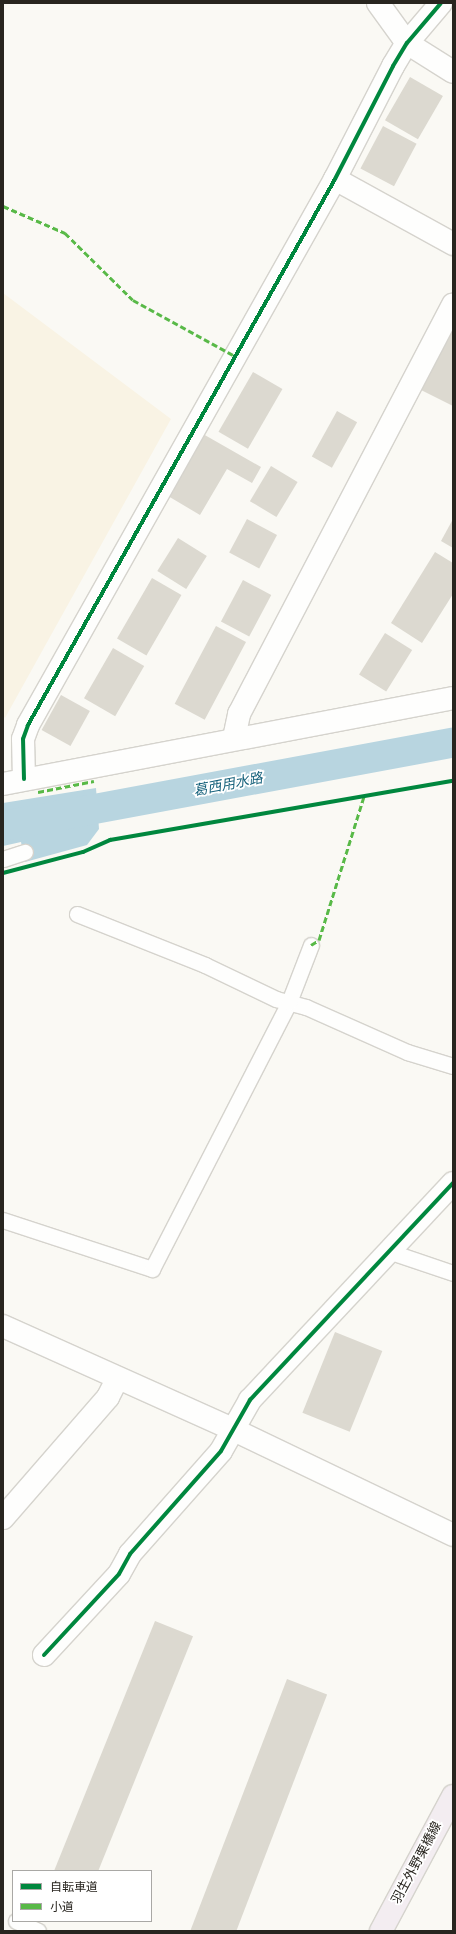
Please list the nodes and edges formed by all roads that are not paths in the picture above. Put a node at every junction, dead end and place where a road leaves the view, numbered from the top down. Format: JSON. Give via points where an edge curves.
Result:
{"nodes":[{"id":1,"x":378,"y":3,"type":"edge"},
{"id":2,"x":441,"y":3,"type":"edge"},
{"id":3,"x":407,"y":43,"type":"junction"},
{"id":4,"x":453,"y":72,"type":"edge"},
{"id":5,"x":334,"y":179,"type":"junction"},
{"id":6,"x":453,"y":244,"type":"edge"},
{"id":7,"x":453,"y":305,"type":"edge"},
{"id":8,"x":453,"y":698,"type":"edge"},
{"id":9,"x":234,"y":738,"type":"junction"},
{"id":10,"x":24,"y":779,"type":"junction"},
{"id":11,"x":3,"y":784,"type":"edge"},
{"id":12,"x":25,"y":852,"type":"dead end"},
{"id":13,"x":3,"y":859,"type":"edge"},
{"id":14,"x":76,"y":914,"type":"dead end"},
{"id":15,"x":311,"y":945,"type":"dead end"},
{"id":16,"x":289,"y":1002,"type":"junction"},
{"id":17,"x":453,"y":1066,"type":"edge"},
{"id":18,"x":453,"y":1183,"type":"edge"},
{"id":19,"x":3,"y":1220,"type":"edge"},
{"id":20,"x":391,"y":1252,"type":"junction"},
{"id":21,"x":453,"y":1273,"type":"edge"},
{"id":22,"x":3,"y":1326,"type":"edge"},
{"id":23,"x":117,"y":1379,"type":"junction"},
{"id":24,"x":232,"y":1429,"type":"junction"},
{"id":25,"x":3,"y":1518,"type":"edge"},
{"id":26,"x":453,"y":1535,"type":"edge"},
{"id":27,"x":44,"y":1655,"type":"dead end"},
{"id":28,"x":453,"y":1796,"type":"edge"},
{"id":29,"x":3,"y":1915,"type":"edge"},
{"id":30,"x":12,"y":1920,"type":"edge"},
{"id":31,"x":18,"y":1922,"type":"edge"},
{"id":32,"x":38,"y":1931,"type":"edge"},
{"id":33,"x":381,"y":1931,"type":"edge"}],
"edges":[{"from":1,"to":3,"type":"street"},
{"from":2,"to":3,"type":"street"},
{"from":3,"to":4,"type":"street"},
{"from":3,"to":5,"type":"street"},
{"from":5,"to":6,"type":"street"},
{"from":5,"to":10,"type":"street","via":[[28,725],[23,740]]},
{"from":7,"to":9,"type":"street","via":[[239,714]]},
{"from":8,"to":9,"type":"street"},
{"from":9,"to":10,"type":"street"},
{"from":10,"to":11,"type":"street"},
{"from":12,"to":13,"type":"lane"},
{"from":14,"to":16,"type":"lane"},
{"from":15,"to":16,"type":"lane"},
{"from":16,"to":17,"type":"lane","via":[[407,1052]]},
{"from":16,"to":19,"type":"lane","via":[[152,1269]]},
{"from":18,"to":20,"type":"street"},
{"from":20,"to":21,"type":"lane"},
{"from":20,"to":24,"type":"street","via":[[250,1400]]},
{"from":22,"to":23,"type":"street"},
{"from":23,"to":24,"type":"street"},
{"from":23,"to":25,"type":"street","via":[[108,1397]]},
{"from":24,"to":26,"type":"street"},
{"from":24,"to":27,"type":"street","via":[[221,1451],[130,1554],[119,1574]]},
{"from":28,"to":33,"type":"main road","name":"羽生外野栗橋線"},
{"from":29,"to":30,"type":"lane"},
{"from":31,"to":32,"type":"lane"}]}
